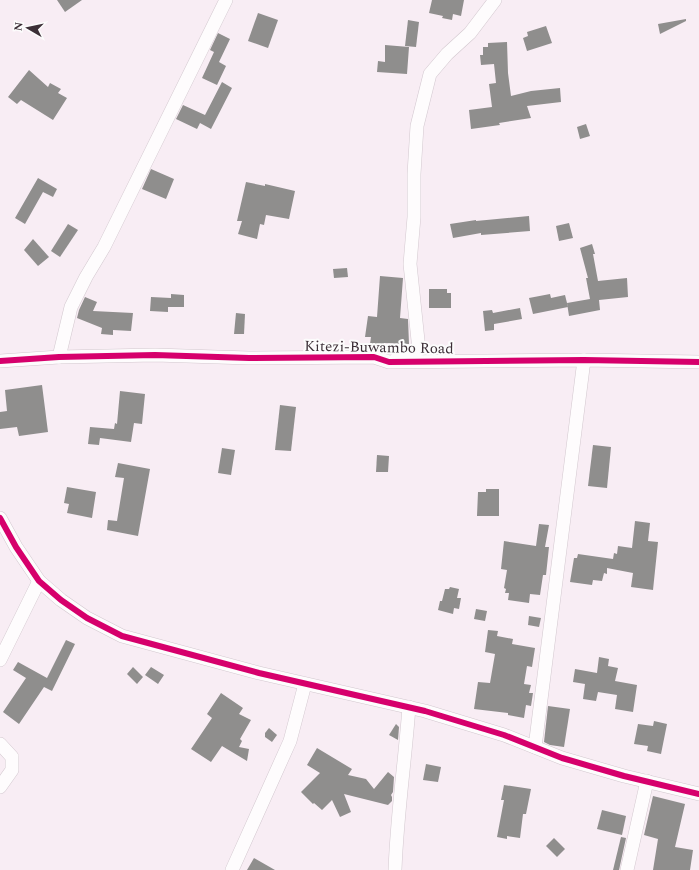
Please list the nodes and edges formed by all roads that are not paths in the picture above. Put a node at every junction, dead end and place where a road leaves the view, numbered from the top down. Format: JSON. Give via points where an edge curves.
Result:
{"nodes":[{"id":1,"x":226,"y":0,"type":"edge"},
{"id":2,"x":495,"y":0,"type":"edge"},
{"id":3,"x":59,"y":357,"type":"junction"},
{"id":4,"x":0,"y":360,"type":"edge"},
{"id":5,"x":584,"y":360,"type":"junction"},
{"id":6,"x":389,"y":362,"type":"junction"},
{"id":7,"x":699,"y":362,"type":"edge"},
{"id":8,"x":0,"y":518,"type":"edge"},
{"id":9,"x":39,"y":581,"type":"junction"},
{"id":10,"x":0,"y":660,"type":"edge"},
{"id":11,"x":305,"y":684,"type":"junction"},
{"id":12,"x":409,"y":707,"type":"junction"},
{"id":13,"x":0,"y":744,"type":"edge"},
{"id":14,"x":535,"y":747,"type":"junction"},
{"id":15,"x":646,"y":782,"type":"junction"},
{"id":16,"x":0,"y":787,"type":"edge"},
{"id":17,"x":699,"y":794,"type":"edge"},
{"id":18,"x":232,"y":870,"type":"edge"},
{"id":19,"x":395,"y":870,"type":"edge"},
{"id":20,"x":627,"y":870,"type":"edge"}],
"edges":[{"from":1,"to":3,"type":"street","via":[[108,240],[71,307]]},
{"from":2,"to":6,"type":"street","via":[[470,33],[430,74],[417,126],[410,264],[419,350]]},
{"from":3,"to":4,"type":"street","name":"Kitezi-Buwambo Road"},
{"from":3,"to":6,"type":"street","name":"Kitezi-Buwambo Road","via":[[374,357]]},
{"from":5,"to":6,"type":"street","name":"Kitezi-Buwambo Road"},
{"from":5,"to":7,"type":"street","name":"Kitezi-Buwambo Road"},
{"from":5,"to":14,"type":"street"},
{"from":8,"to":9,"type":"street"},
{"from":9,"to":10,"type":"street"},
{"from":9,"to":11,"type":"street","via":[[87,618],[122,636]]},
{"from":11,"to":12,"type":"street"},
{"from":11,"to":18,"type":"street","via":[[290,741]]},
{"from":12,"to":14,"type":"street","via":[[504,735]]},
{"from":12,"to":19,"type":"street","via":[[396,830]]},
{"from":13,"to":16,"type":"street","via":[[12,757],[12,770]]},
{"from":14,"to":15,"type":"street","via":[[562,758]]},
{"from":15,"to":17,"type":"street"},
{"from":15,"to":20,"type":"street"}]}
